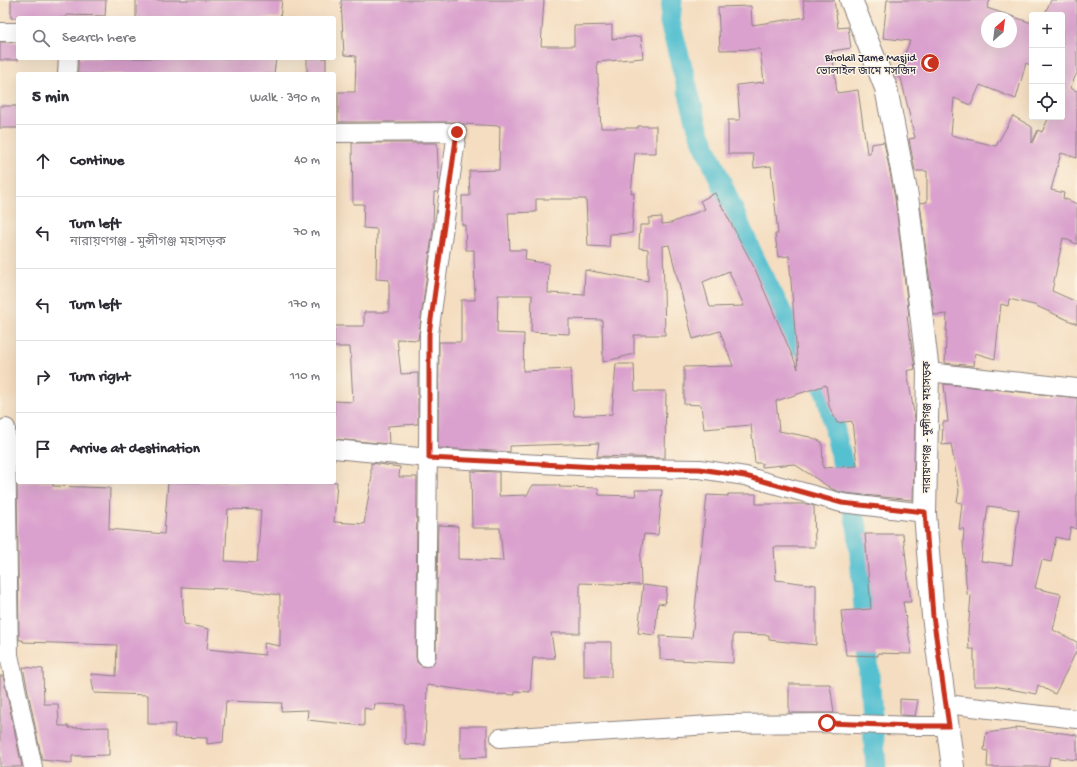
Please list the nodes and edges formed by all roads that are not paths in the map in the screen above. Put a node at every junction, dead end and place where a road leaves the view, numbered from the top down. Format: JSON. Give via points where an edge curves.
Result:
{"nodes":[{"id":1,"x":851,"y":0,"type":"edge"},
{"id":2,"x":0,"y":32,"type":"edge"},
{"id":3,"x":16,"y":32,"type":"edge"},
{"id":4,"x":68,"y":60,"type":"edge"},
{"id":5,"x":67,"y":72,"type":"edge"},
{"id":6,"x":336,"y":133,"type":"edge"},
{"id":7,"x":928,"y":372,"type":"junction"},
{"id":8,"x":1077,"y":388,"type":"edge"},
{"id":9,"x":8,"y":428,"type":"edge"},
{"id":10,"x":336,"y":449,"type":"edge"},
{"id":11,"x":429,"y":458,"type":"junction"},
{"id":12,"x":925,"y":512,"type":"junction"},
{"id":13,"x":5,"y":655,"type":"edge"},
{"id":14,"x":426,"y":657,"type":"dead end"},
{"id":15,"x":946,"y":704,"type":"junction"},
{"id":16,"x":1077,"y":719,"type":"edge"},
{"id":17,"x":949,"y":726,"type":"junction"},
{"id":18,"x":500,"y":738,"type":"dead end"},
{"id":19,"x":33,"y":767,"type":"edge"},
{"id":20,"x":953,"y":767,"type":"edge"}],
"edges":[{"from":1,"to":7,"type":"main road","name":"নারায়ণগঞ্জ - মুন্সীগঞ্জ মহাসড়ক","via":[[886,88],[907,196]]},
{"from":2,"to":3,"type":"street"},
{"from":4,"to":5,"type":"street"},
{"from":6,"to":11,"type":"street","via":[[457,132],[429,334]]},
{"from":7,"to":8,"type":"street"},
{"from":7,"to":12,"type":"main road","name":"নারায়ণগঞ্জ - মুন্সীগঞ্জ মহাসড়ক"},
{"from":9,"to":13,"type":"street"},
{"from":10,"to":11,"type":"street"},
{"from":11,"to":12,"type":"street","via":[[616,468],[700,469],[745,476],[842,503]]},
{"from":11,"to":14,"type":"street"},
{"from":12,"to":15,"type":"main road","name":"নারায়ণগঞ্জ - মুন্সীগঞ্জ মহাসড়ক","via":[[933,616]]},
{"from":13,"to":19,"type":"street"},
{"from":15,"to":16,"type":"street"},
{"from":15,"to":17,"type":"main road","name":"নারায়ণগঞ্জ - মুন্সীগঞ্জ মহাসড়ক"},
{"from":17,"to":18,"type":"street","via":[[727,724]]},
{"from":17,"to":20,"type":"main road","name":"নারায়ণগঞ্জ - মুন্সীগঞ্জ মহাসড়ক"}]}
